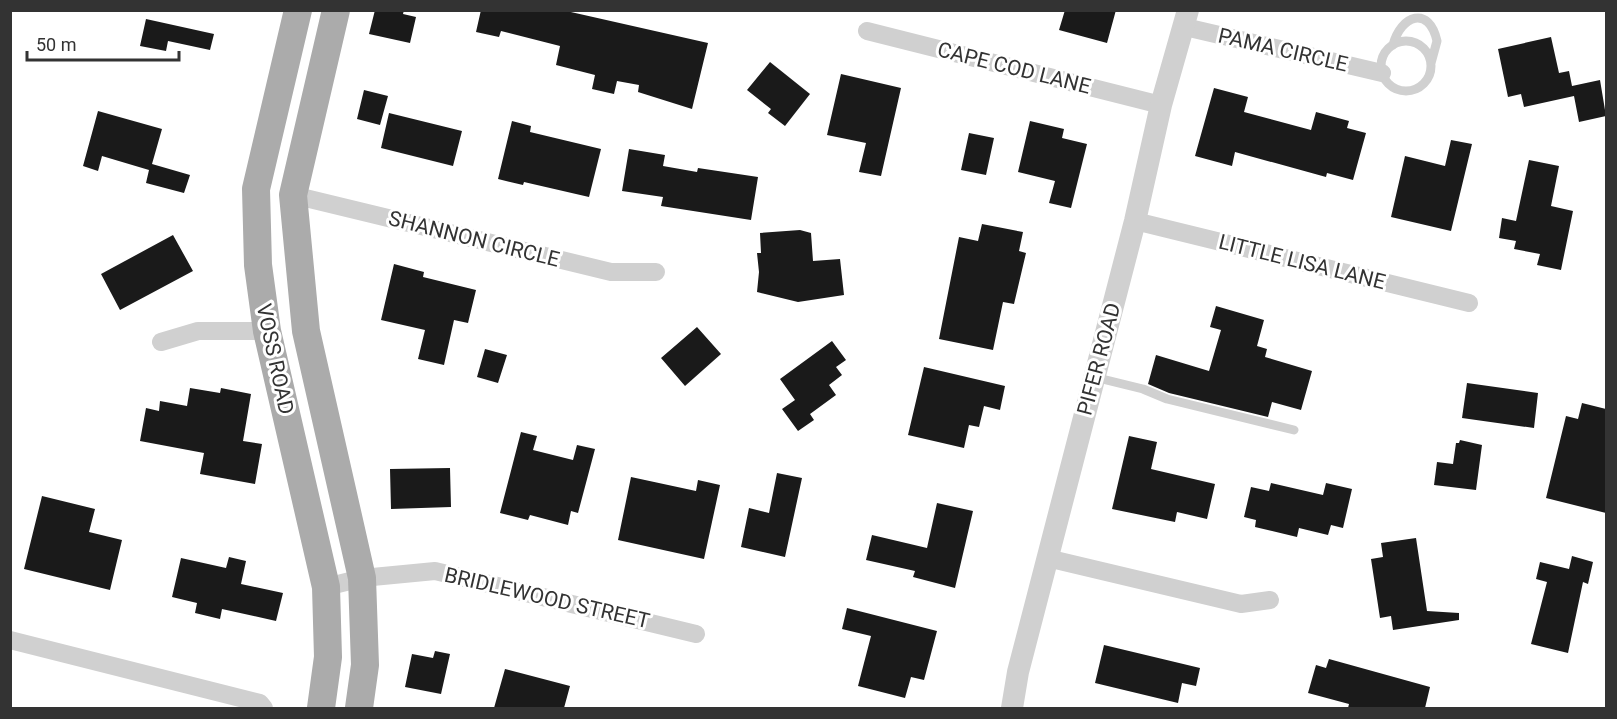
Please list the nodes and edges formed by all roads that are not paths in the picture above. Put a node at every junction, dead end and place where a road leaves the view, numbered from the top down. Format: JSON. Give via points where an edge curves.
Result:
{"nodes":[{"id":1,"x":298,"y":10,"type":"edge"},
{"id":2,"x":336,"y":10,"type":"edge"},
{"id":3,"x":1186,"y":19,"type":"edge"},
{"id":4,"x":867,"y":31,"type":"dead end"},
{"id":5,"x":1393,"y":45,"type":"junction"},
{"id":6,"x":1431,"y":63,"type":"junction"},
{"id":7,"x":1382,"y":73,"type":"junction"},
{"id":8,"x":1161,"y":105,"type":"junction"},
{"id":9,"x":268,"y":132,"type":"junction"},
{"id":10,"x":303,"y":140,"type":"junction"},
{"id":11,"x":293,"y":195,"type":"junction"},
{"id":12,"x":1135,"y":220,"type":"junction"},
{"id":13,"x":656,"y":272,"type":"dead end"},
{"id":14,"x":1469,"y":303,"type":"dead end"},
{"id":15,"x":267,"y":331,"type":"junction"},
{"id":16,"x":161,"y":342,"type":"dead end"},
{"id":17,"x":1094,"y":377,"type":"junction"},
{"id":18,"x":1294,"y":430,"type":"dead end"},
{"id":19,"x":1047,"y":558,"type":"junction"},
{"id":20,"x":362,"y":578,"type":"junction"},
{"id":21,"x":326,"y":587,"type":"junction"},
{"id":22,"x":1270,"y":600,"type":"dead end"},
{"id":23,"x":696,"y":634,"type":"dead end"},
{"id":24,"x":10,"y":640,"type":"edge"},
{"id":25,"x":262,"y":706,"type":"edge"},
{"id":26,"x":321,"y":708,"type":"edge"},
{"id":27,"x":359,"y":708,"type":"edge"},
{"id":28,"x":1012,"y":708,"type":"edge"}],
"edges":[{"from":1,"to":9,"type":"main road","name":"VOSS ROAD"},
{"from":2,"to":10,"type":"main road","name":"VOSS ROAD"},
{"from":3,"to":7,"type":"street","name":"PAMA CIRCLE"},
{"from":3,"to":8,"type":"street","name":"PIFER ROAD"},
{"from":4,"to":8,"type":"street","name":"CAPE COD LANE"},
{"from":5,"to":6,"type":"lane","via":[[1416,43]]},
{"from":5,"to":6,"type":"lane","via":[[1403,23],[1421,18],[1436,33]]},
{"from":5,"to":7,"type":"lane","via":[[1382,57]]},
{"from":6,"to":7,"type":"lane","via":[[1427,79],[1414,90],[1391,86]]},
{"from":8,"to":12,"type":"street","name":"PIFER ROAD"},
{"from":9,"to":10,"type":"main road"},
{"from":9,"to":15,"type":"main road","name":"VOSS ROAD","via":[[256,189],[258,265]]},
{"from":10,"to":11,"type":"main road","name":"VOSS ROAD"},
{"from":11,"to":13,"type":"street","name":"SHANNON CIRCLE","via":[[611,272]]},
{"from":11,"to":20,"type":"main road","name":"VOSS ROAD","via":[[306,331]]},
{"from":12,"to":14,"type":"street","name":"LITTLE LISA LANE"},
{"from":12,"to":17,"type":"street","name":"PIFER ROAD"},
{"from":15,"to":16,"type":"street","via":[[198,331]]},
{"from":15,"to":21,"type":"main road","name":"VOSS ROAD"},
{"from":17,"to":18,"type":"lane"},
{"from":17,"to":19,"type":"street","name":"PIFER ROAD"},
{"from":19,"to":22,"type":"street","via":[[1241,604]]},
{"from":19,"to":28,"type":"street","name":"PIFER ROAD"},
{"from":20,"to":21,"type":"street","name":"BRIDLEWOOD STREET"},
{"from":20,"to":23,"type":"street","name":"BRIDLEWOOD STREET","via":[[435,571]]},
{"from":20,"to":27,"type":"main road","name":"VOSS ROAD","via":[[365,665]]},
{"from":21,"to":26,"type":"main road","name":"VOSS ROAD","via":[[328,657]]},
{"from":24,"to":25,"type":"street"}]}
